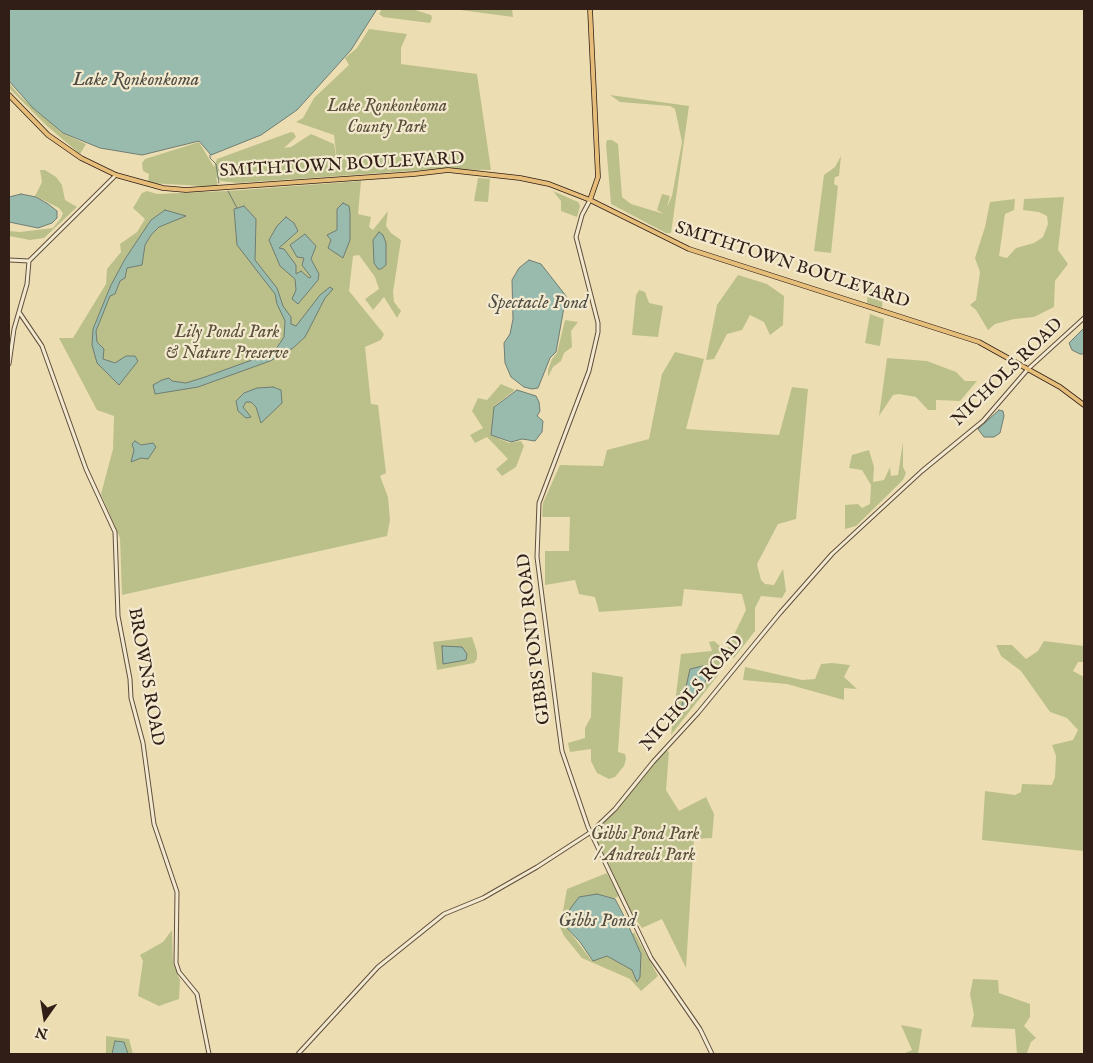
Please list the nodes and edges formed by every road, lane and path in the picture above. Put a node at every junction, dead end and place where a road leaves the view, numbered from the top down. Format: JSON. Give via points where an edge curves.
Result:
{"nodes":[{"id":1,"x":590,"y":9,"type":"edge"},
{"id":2,"x":9,"y":95,"type":"edge"},
{"id":3,"x":116,"y":175,"type":"junction"},
{"id":4,"x":590,"y":200,"type":"junction"},
{"id":5,"x":9,"y":260,"type":"edge"},
{"id":6,"x":29,"y":261,"type":"junction"},
{"id":7,"x":19,"y":312,"type":"junction"},
{"id":8,"x":1084,"y":318,"type":"edge"},
{"id":9,"x":9,"y":364,"type":"edge"},
{"id":10,"x":1028,"y":370,"type":"junction"},
{"id":11,"x":1084,"y":405,"type":"edge"},
{"id":12,"x":591,"y":832,"type":"junction"},
{"id":13,"x":209,"y":1054,"type":"edge"},
{"id":14,"x":298,"y":1054,"type":"edge"},
{"id":15,"x":712,"y":1054,"type":"edge"}],
"edges":[{"from":1,"to":4,"type":"main road","via":[[598,177]]},
{"from":2,"to":3,"type":"main road","name":"SMITHTOWN BOULEVARD","via":[[48,135],[81,158]]},
{"from":3,"to":4,"type":"main road","name":"SMITHTOWN BOULEVARD","via":[[162,188],[186,190],[448,170],[535,181]]},
{"from":3,"to":6,"type":"street"},
{"from":4,"to":10,"type":"main road","name":"SMITHTOWN BOULEVARD","via":[[689,249],[979,342]]},
{"from":4,"to":12,"type":"street","name":"GIBBS POND ROAD","via":[[581,216],[576,237],[598,332],[590,371],[539,503],[537,557],[562,751]]},
{"from":5,"to":6,"type":"street"},
{"from":6,"to":7,"type":"street"},
{"from":7,"to":9,"type":"street"},
{"from":7,"to":13,"type":"street","name":"BROWNS ROAD","via":[[42,346],[86,469],[115,532],[118,616],[131,698],[143,743],[154,824],[177,892],[176,963],[197,994]]},
{"from":8,"to":10,"type":"street","name":"NICHOLS ROAD"},
{"from":10,"to":11,"type":"main road","name":"SMITHTOWN BOULEVARD","via":[[1060,387]]},
{"from":10,"to":12,"type":"street","name":"NICHOLS ROAD","via":[[983,421],[922,470],[827,559],[698,713]]},
{"from":12,"to":14,"type":"street","name":"NICHOLS ROAD","via":[[488,895],[444,914],[378,967]]},
{"from":12,"to":15,"type":"street","name":"GIBBS POND ROAD","via":[[651,958],[700,1029]]}]}
